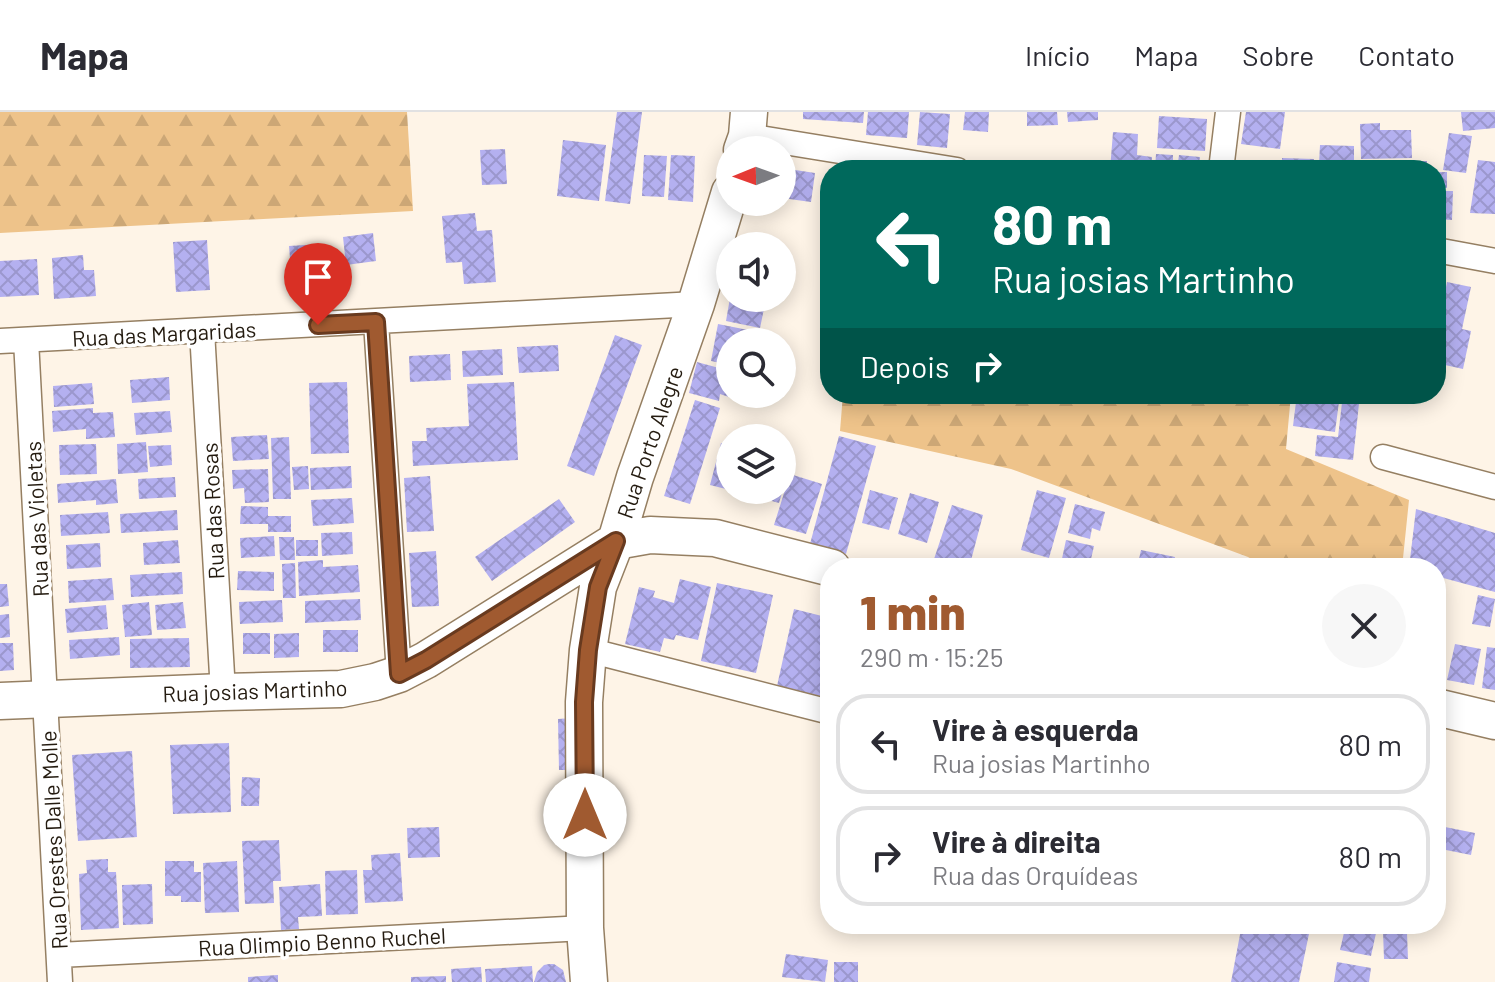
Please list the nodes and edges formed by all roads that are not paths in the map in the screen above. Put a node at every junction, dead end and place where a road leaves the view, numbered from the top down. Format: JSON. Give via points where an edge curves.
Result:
{"nodes":[{"id":1,"x":1228,"y":112,"type":"edge"},
{"id":2,"x":746,"y":133,"type":"edge"},
{"id":3,"x":900,"y":160,"type":"edge"},
{"id":4,"x":1222,"y":160,"type":"edge"},
{"id":5,"x":723,"y":216,"type":"edge"},
{"id":6,"x":1446,"y":252,"type":"edge"},
{"id":7,"x":1495,"y":261,"type":"edge"},
{"id":8,"x":696,"y":304,"type":"junction"},
{"id":9,"x":376,"y":322,"type":"junction"},
{"id":10,"x":202,"y":331,"type":"junction"},
{"id":11,"x":26,"y":340,"type":"junction"},
{"id":12,"x":0,"y":341,"type":"edge"},
{"id":13,"x":1383,"y":457,"type":"dead end"},
{"id":14,"x":1495,"y":487,"type":"edge"},
{"id":15,"x":616,"y":541,"type":"junction"},
{"id":16,"x":820,"y":565,"type":"edge"},
{"id":17,"x":588,"y":650,"type":"junction"},
{"id":18,"x":399,"y":674,"type":"junction"},
{"id":19,"x":223,"y":692,"type":"junction"},
{"id":20,"x":46,"y":698,"type":"junction"},
{"id":21,"x":0,"y":701,"type":"edge"},
{"id":22,"x":820,"y":709,"type":"edge"},
{"id":23,"x":1446,"y":709,"type":"edge"},
{"id":24,"x":1495,"y":721,"type":"edge"},
{"id":25,"x":585,"y":928,"type":"junction"},
{"id":26,"x":59,"y":955,"type":"junction"},
{"id":27,"x":60,"y":982,"type":"edge"},
{"id":28,"x":589,"y":982,"type":"edge"}],
"edges":[{"from":1,"to":4,"type":"street"},
{"from":2,"to":3,"type":"street"},
{"from":5,"to":8,"type":"street","name":"Rua Porto Alegre"},
{"from":6,"to":7,"type":"street"},
{"from":8,"to":9,"type":"street","name":"Rua das Margaridas"},
{"from":8,"to":15,"type":"street","name":"Rua Porto Alegre"},
{"from":9,"to":10,"type":"street","name":"Rua das Margaridas"},
{"from":9,"to":18,"type":"street"},
{"from":10,"to":11,"type":"street","name":"Rua das Margaridas"},
{"from":10,"to":19,"type":"street","name":"Rua das Rosas"},
{"from":11,"to":12,"type":"street","name":"Rua das Margaridas"},
{"from":11,"to":20,"type":"street","name":"Rua das Violetas"},
{"from":13,"to":14,"type":"street"},
{"from":15,"to":16,"type":"street","via":[[650,535],[715,538]]},
{"from":15,"to":17,"type":"street","name":"Rua Porto Alegre","via":[[598,587]]},
{"from":15,"to":18,"type":"street","name":"Rua josias Martinho"},
{"from":17,"to":22,"type":"street"},
{"from":17,"to":25,"type":"street","name":"Rua Porto Alegre"},
{"from":18,"to":19,"type":"street","name":"Rua josias Martinho","via":[[341,689]]},
{"from":19,"to":20,"type":"street","name":"Rua josias Martinho"},
{"from":20,"to":21,"type":"street","name":"Rua josias Martinho"},
{"from":20,"to":26,"type":"street","name":"Rua Orestes Dalle Molle"},
{"from":23,"to":24,"type":"street"},
{"from":25,"to":26,"type":"street","name":"Rua Olimpio Benno Ruchel"},
{"from":25,"to":28,"type":"street","name":"Rua Porto Alegre"},
{"from":26,"to":27,"type":"street","name":"Rua Orestes Dalle Molle"}]}
